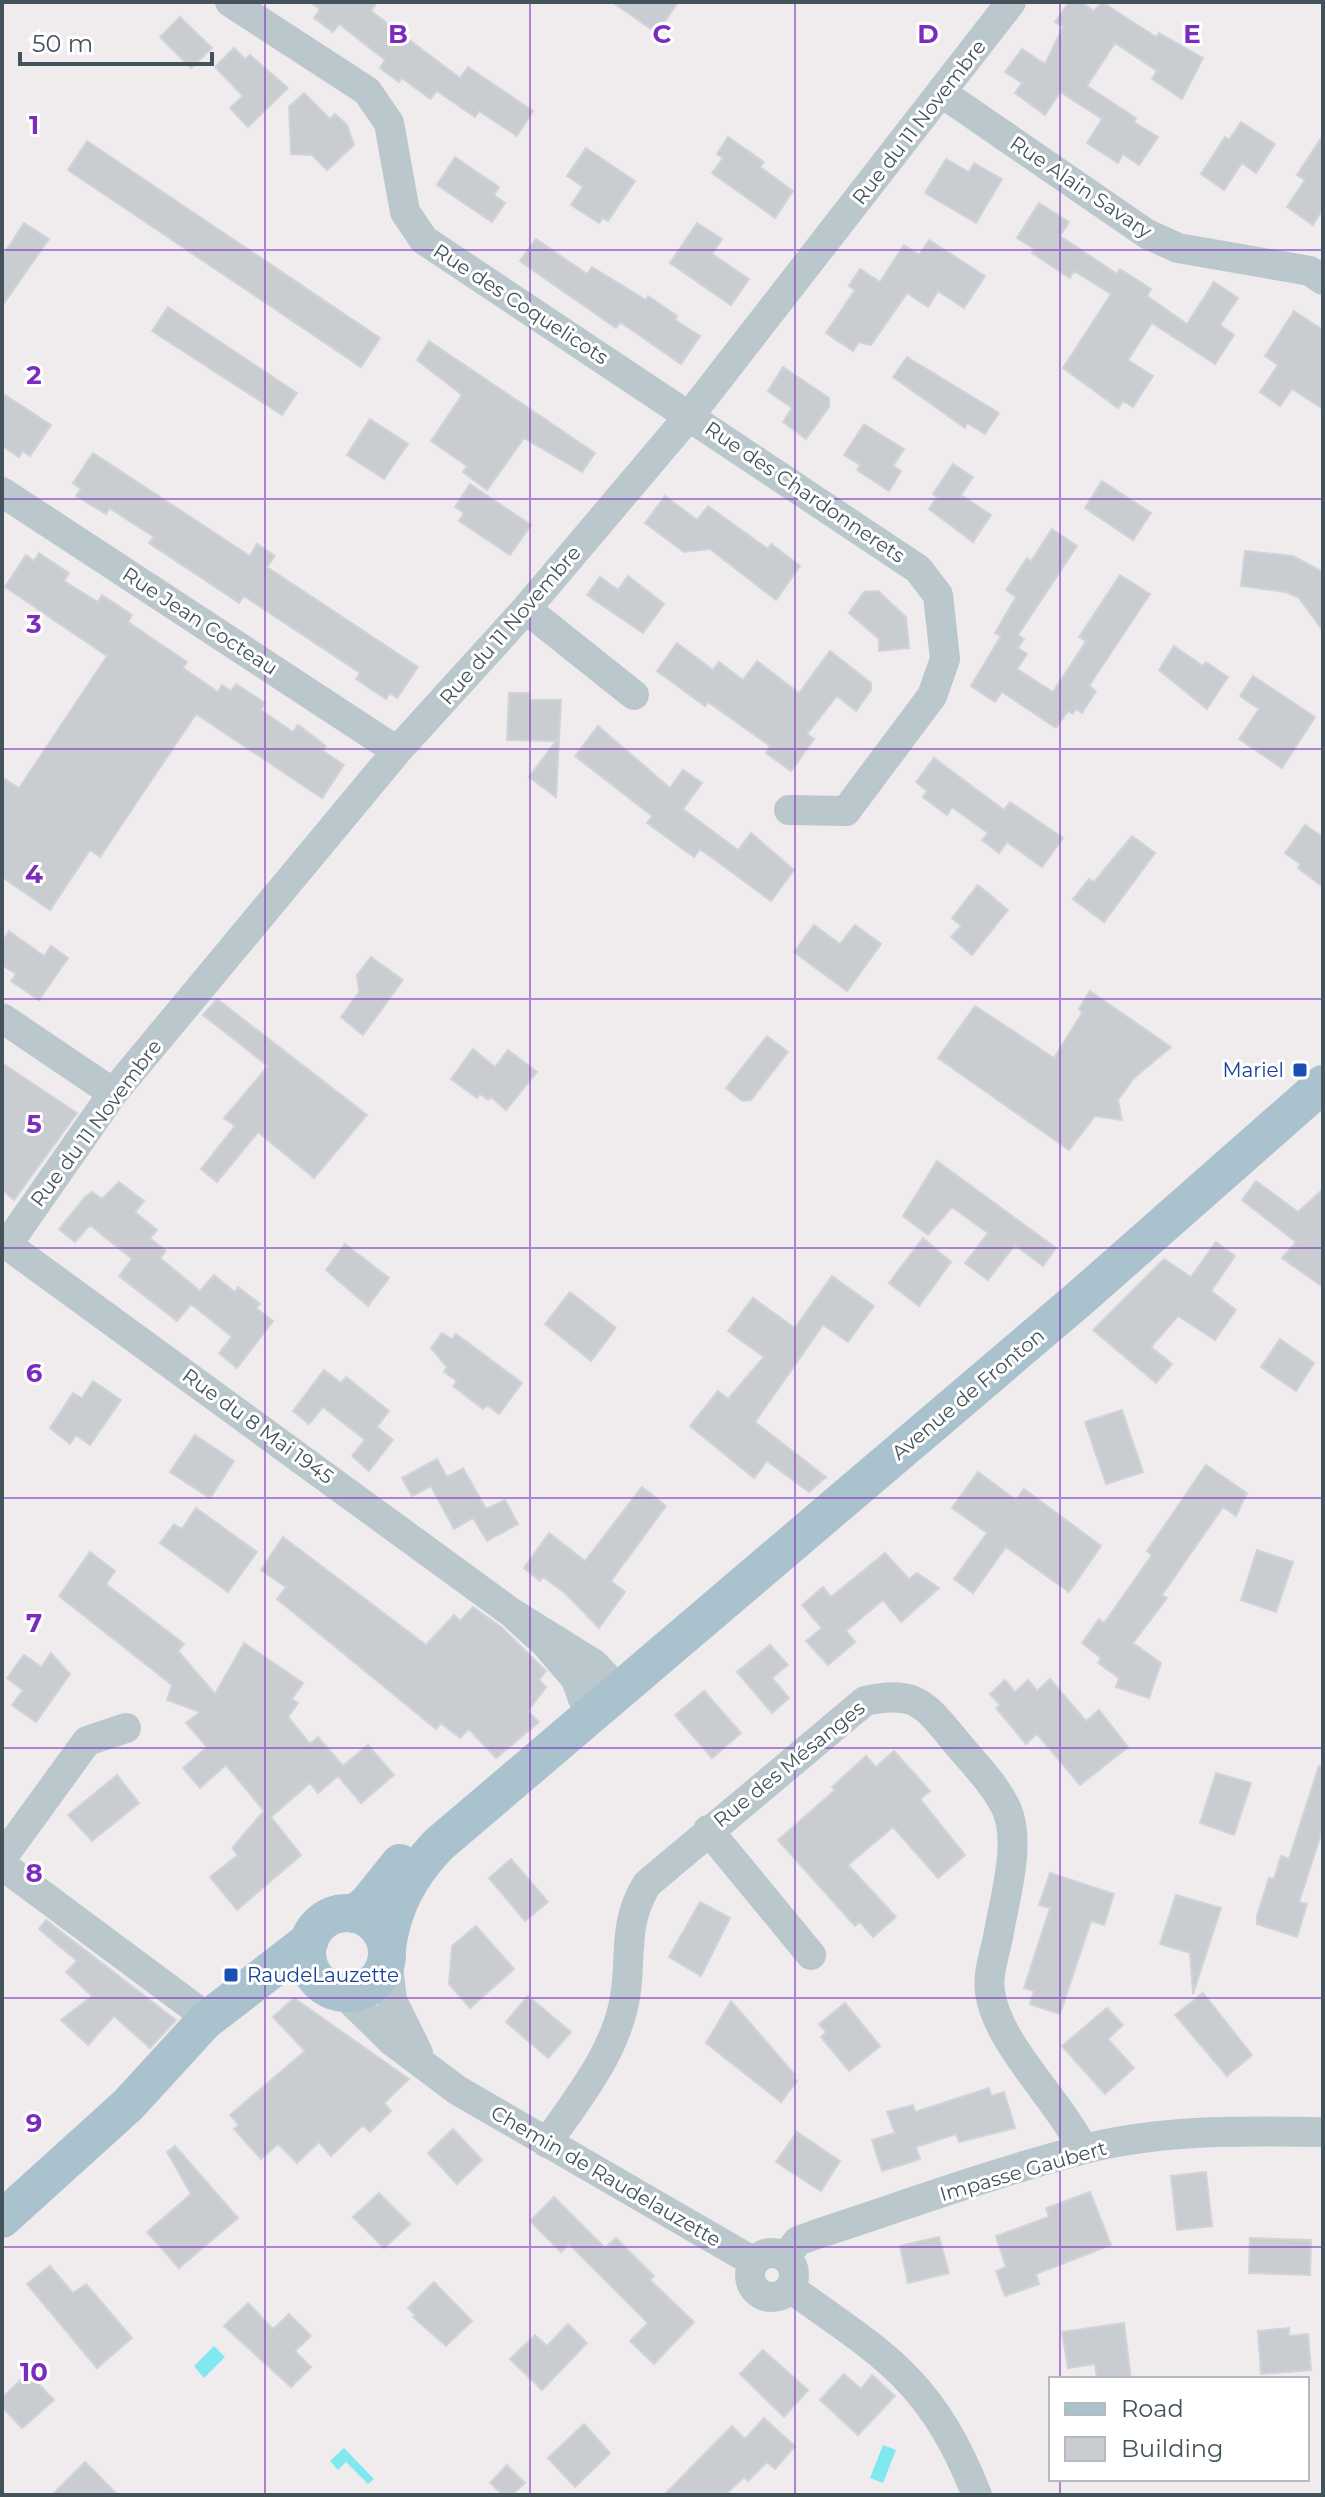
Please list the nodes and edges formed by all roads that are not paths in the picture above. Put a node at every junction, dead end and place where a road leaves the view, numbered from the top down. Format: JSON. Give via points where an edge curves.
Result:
{"nodes":[{"id":1,"x":230,"y":2,"type":"edge"},
{"id":2,"x":1011,"y":2,"type":"edge"},
{"id":3,"x":942,"y":93,"type":"junction"},
{"id":4,"x":1323,"y":280,"type":"edge"},
{"id":5,"x":690,"y":415,"type":"junction"},
{"id":6,"x":2,"y":492,"type":"edge"},
{"id":7,"x":526,"y":609,"type":"junction"},
{"id":8,"x":634,"y":695,"type":"dead end"},
{"id":9,"x":397,"y":751,"type":"junction"},
{"id":10,"x":789,"y":810,"type":"dead end"},
{"id":11,"x":2,"y":1018,"type":"edge"},
{"id":12,"x":1320,"y":1086,"type":"edge"},
{"id":13,"x":113,"y":1093,"type":"junction"},
{"id":14,"x":4,"y":1243,"type":"edge"},
{"id":15,"x":609,"y":1698,"type":"junction"},
{"id":16,"x":126,"y":1728,"type":"dead end"},
{"id":17,"x":708,"y":1830,"type":"junction"},
{"id":18,"x":2,"y":1858,"type":"edge"},
{"id":19,"x":2,"y":1865,"type":"edge"},
{"id":20,"x":353,"y":1914,"type":"junction"},
{"id":21,"x":310,"y":1940,"type":"junction"},
{"id":22,"x":387,"y":1952,"type":"junction"},
{"id":23,"x":811,"y":1955,"type":"dead end"},
{"id":24,"x":330,"y":1986,"type":"junction"},
{"id":25,"x":205,"y":2021,"type":"junction"},
{"id":26,"x":457,"y":2090,"type":"junction"},
{"id":27,"x":128,"y":2105,"type":"junction"},
{"id":28,"x":1323,"y":2132,"type":"edge"},
{"id":29,"x":547,"y":2143,"type":"junction"},
{"id":30,"x":1083,"y":2149,"type":"junction"},
{"id":31,"x":2,"y":2219,"type":"edge"},
{"id":32,"x":785,"y":2257,"type":"junction"},
{"id":33,"x":754,"y":2262,"type":"junction"},
{"id":34,"x":790,"y":2288,"type":"junction"},
{"id":35,"x":977,"y":2495,"type":"edge"}],
"edges":[{"from":1,"to":5,"type":"street","name":"Rue des Coquelicots","via":[[367,91],[389,123],[405,212],[424,240]]},
{"from":2,"to":3,"type":"street","name":"Rue du 11 Novembre"},
{"from":3,"to":4,"type":"street","name":"Rue Alain Savary","via":[[1147,234],[1178,248],[1310,271]]},
{"from":3,"to":5,"type":"street","name":"Rue du 11 Novembre"},
{"from":5,"to":7,"type":"street","name":"Rue du 11 Novembre"},
{"from":5,"to":10,"type":"street","name":"Rue des Chardonnerets","via":[[918,569],[938,595],[945,659],[932,696],[846,811]]},
{"from":6,"to":9,"type":"street","name":"Rue Jean Cocteau"},
{"from":7,"to":8,"type":"street"},
{"from":7,"to":9,"type":"street","name":"Rue du 11 Novembre"},
{"from":9,"to":13,"type":"street","name":"Rue du 11 Novembre"},
{"from":11,"to":13,"type":"street"},
{"from":12,"to":15,"type":"main road","name":"Avenue de Fronton","via":[[1079,1299]]},
{"from":13,"to":14,"type":"street","name":"Rue du 11 Novembre"},
{"from":14,"to":15,"type":"street","name":"Rue du 8 Mai 1945","via":[[512,1613],[594,1664],[607,1678]]},
{"from":15,"to":20,"type":"main road","name":"Avenue de Fronton","via":[[422,1839]]},
{"from":15,"to":22,"type":"main road","name":"Avenue de Fronton","via":[[419,1865],[397,1903]]},
{"from":16,"to":18,"type":"street","via":[[87,1741]]},
{"from":17,"to":23,"type":"street"},
{"from":17,"to":29,"type":"street","name":"Rue des Mésanges","via":[[647,1884],[637,1901],[630,1921],[625,2001],[615,2036]]},
{"from":17,"to":30,"type":"street","name":"Rue des Mésanges","via":[[865,1701],[911,1698],[929,1709],[1007,1812],[1009,1866],[990,1991],[1002,2030]]},
{"from":19,"to":25,"type":"street"},
{"from":20,"to":21,"type":"main road","via":[[326,1919]]},
{"from":20,"to":22,"type":"main road","via":[[372,1922]]},
{"from":21,"to":24,"type":"main road","via":[[308,1961]]},
{"from":21,"to":25,"type":"main road"},
{"from":22,"to":24,"type":"main road","via":[[373,1984],[354,1993]]},
{"from":22,"to":26,"type":"street","name":"Chemin de Raudelauzette","via":[[392,2000],[405,2032],[421,2057]]},
{"from":24,"to":26,"type":"street","name":"Chemin de Raudelauzette"},
{"from":24,"to":27,"type":"main road","via":[[284,1985]]},
{"from":25,"to":27,"type":"main road"},
{"from":26,"to":29,"type":"street","name":"Chemin de Raudelauzette"},
{"from":27,"to":31,"type":"main road"},
{"from":28,"to":30,"type":"street","name":"Impasse Gaubert","via":[[1166,2136]]},
{"from":29,"to":33,"type":"street","name":"Chemin de Raudelauzette"},
{"from":30,"to":32,"type":"street","name":"Impasse Gaubert","via":[[820,2233],[798,2241]]},
{"from":32,"to":33,"type":"street","via":[[768,2253]]},
{"from":32,"to":34,"type":"street","via":[[794,2272]]},
{"from":33,"to":34,"type":"street","via":[[750,2279],[759,2293],[775,2297]]},
{"from":34,"to":35,"type":"street","via":[[878,2350],[923,2393],[958,2449]]}]}
